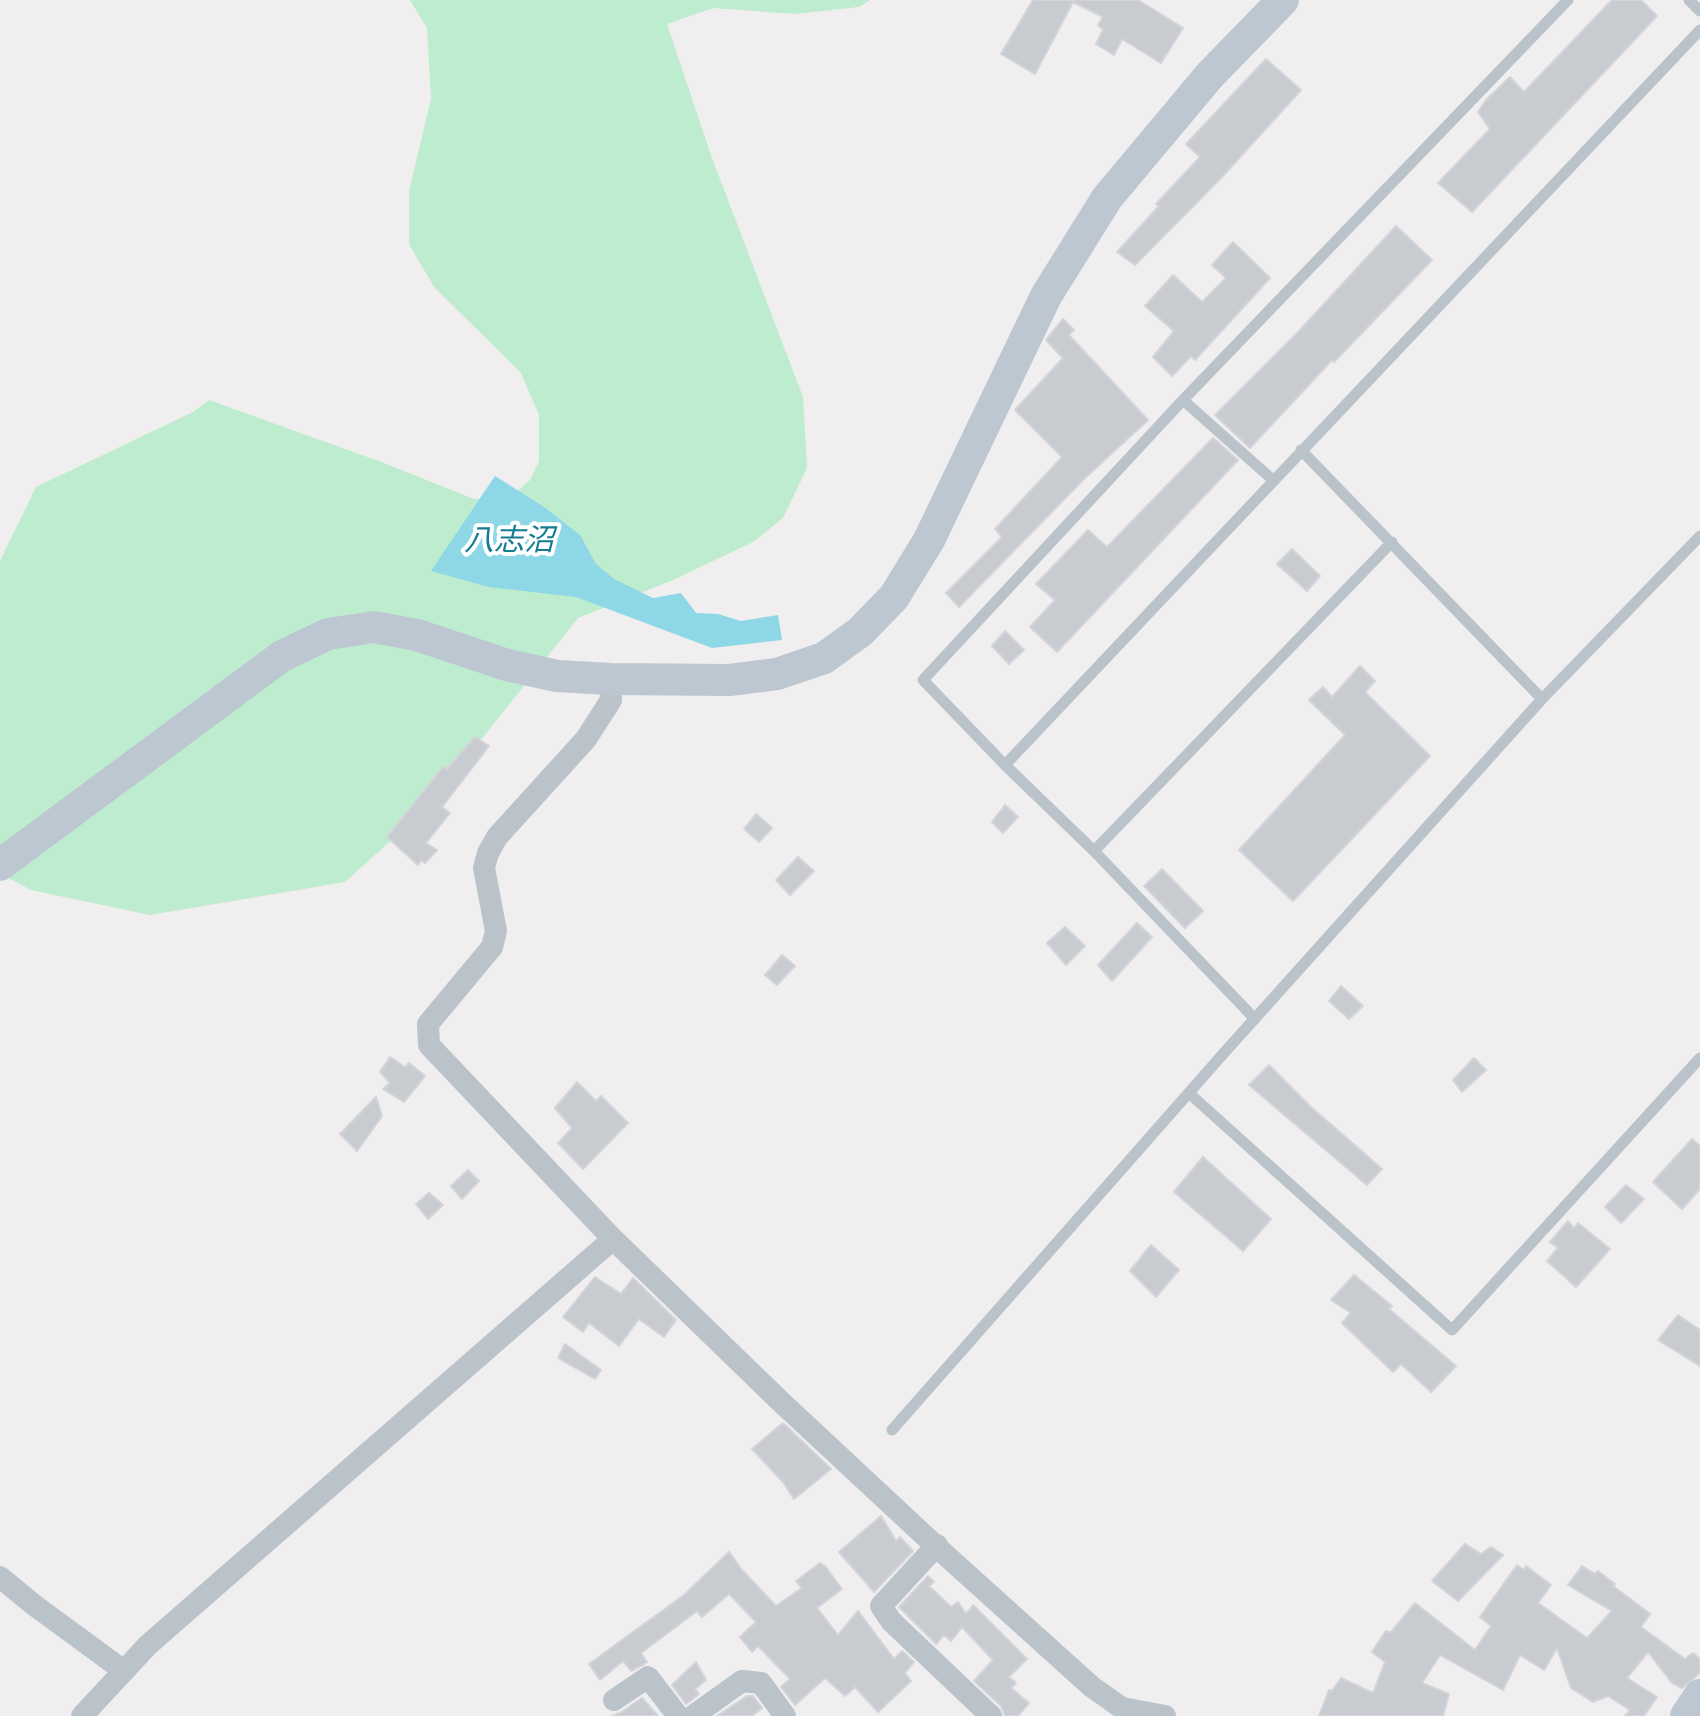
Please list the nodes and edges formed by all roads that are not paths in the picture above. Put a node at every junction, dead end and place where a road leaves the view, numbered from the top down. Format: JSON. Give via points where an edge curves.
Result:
{"nodes":[{"id":1,"x":1282,"y":0,"type":"edge"},
{"id":2,"x":1568,"y":0,"type":"edge"},
{"id":3,"x":1689,"y":0,"type":"edge"},
{"id":4,"x":1700,"y":11,"type":"edge"},
{"id":5,"x":1700,"y":30,"type":"edge"},
{"id":6,"x":1183,"y":400,"type":"junction"},
{"id":7,"x":1301,"y":450,"type":"junction"},
{"id":8,"x":1274,"y":481,"type":"junction"},
{"id":9,"x":1700,"y":536,"type":"edge"},
{"id":10,"x":1392,"y":542,"type":"junction"},
{"id":11,"x":610,"y":679,"type":"junction"},
{"id":12,"x":1542,"y":699,"type":"junction"},
{"id":13,"x":1005,"y":765,"type":"junction"},
{"id":14,"x":1094,"y":851,"type":"junction"},
{"id":15,"x":0,"y":865,"type":"edge"},
{"id":16,"x":1255,"y":1019,"type":"junction"},
{"id":17,"x":1700,"y":1058,"type":"edge"},
{"id":18,"x":1190,"y":1094,"type":"junction"},
{"id":19,"x":613,"y":1239,"type":"junction"},
{"id":20,"x":892,"y":1430,"type":"dead end"},
{"id":21,"x":937,"y":1545,"type":"junction"},
{"id":22,"x":0,"y":1577,"type":"edge"},
{"id":23,"x":124,"y":1671,"type":"junction"},
{"id":24,"x":1700,"y":1695,"type":"edge"},
{"id":25,"x":614,"y":1700,"type":"dead end"},
{"id":26,"x":1119,"y":1712,"type":"edge"},
{"id":27,"x":82,"y":1716,"type":"edge"},
{"id":28,"x":678,"y":1716,"type":"edge"},
{"id":29,"x":693,"y":1716,"type":"edge"},
{"id":30,"x":785,"y":1716,"type":"edge"},
{"id":31,"x":991,"y":1716,"type":"edge"},
{"id":32,"x":1098,"y":1716,"type":"edge"},
{"id":33,"x":1165,"y":1716,"type":"edge"},
{"id":34,"x":1686,"y":1716,"type":"edge"}],
"edges":[{"from":1,"to":11,"type":"street","via":[[1210,75],[1107,198],[1046,296],[929,540],[894,597],[860,632],[824,658],[777,674],[729,680]]},
{"from":2,"to":6,"type":"lane"},
{"from":3,"to":4,"type":"lane"},
{"from":5,"to":7,"type":"lane"},
{"from":6,"to":8,"type":"lane"},
{"from":6,"to":13,"type":"lane","via":[[923,680]]},
{"from":7,"to":8,"type":"lane"},
{"from":7,"to":10,"type":"lane"},
{"from":8,"to":13,"type":"lane"},
{"from":9,"to":12,"type":"lane"},
{"from":10,"to":12,"type":"lane"},
{"from":10,"to":14,"type":"lane"},
{"from":11,"to":15,"type":"street","via":[[557,676],[507,665],[417,635],[374,627],[328,634],[282,656]]},
{"from":11,"to":19,"type":"street","via":[[611,700],[586,739],[488,853],[484,868],[496,931],[492,947],[435,1014],[427,1035],[429,1045]]},
{"from":12,"to":16,"type":"lane"},
{"from":13,"to":14,"type":"lane"},
{"from":14,"to":16,"type":"lane"},
{"from":16,"to":18,"type":"lane"},
{"from":17,"to":18,"type":"lane","via":[[1452,1330]]},
{"from":18,"to":20,"type":"lane"},
{"from":19,"to":21,"type":"street"},
{"from":19,"to":23,"type":"street"},
{"from":21,"to":26,"type":"street"},
{"from":21,"to":31,"type":"street","via":[[881,1606]]},
{"from":22,"to":23,"type":"street"},
{"from":23,"to":27,"type":"street"},
{"from":24,"to":34,"type":"street"},
{"from":25,"to":28,"type":"street","via":[[648,1677]]},
{"from":26,"to":32,"type":"street"},
{"from":26,"to":33,"type":"street"},
{"from":29,"to":30,"type":"street","via":[[742,1681],[761,1683]]}]}
